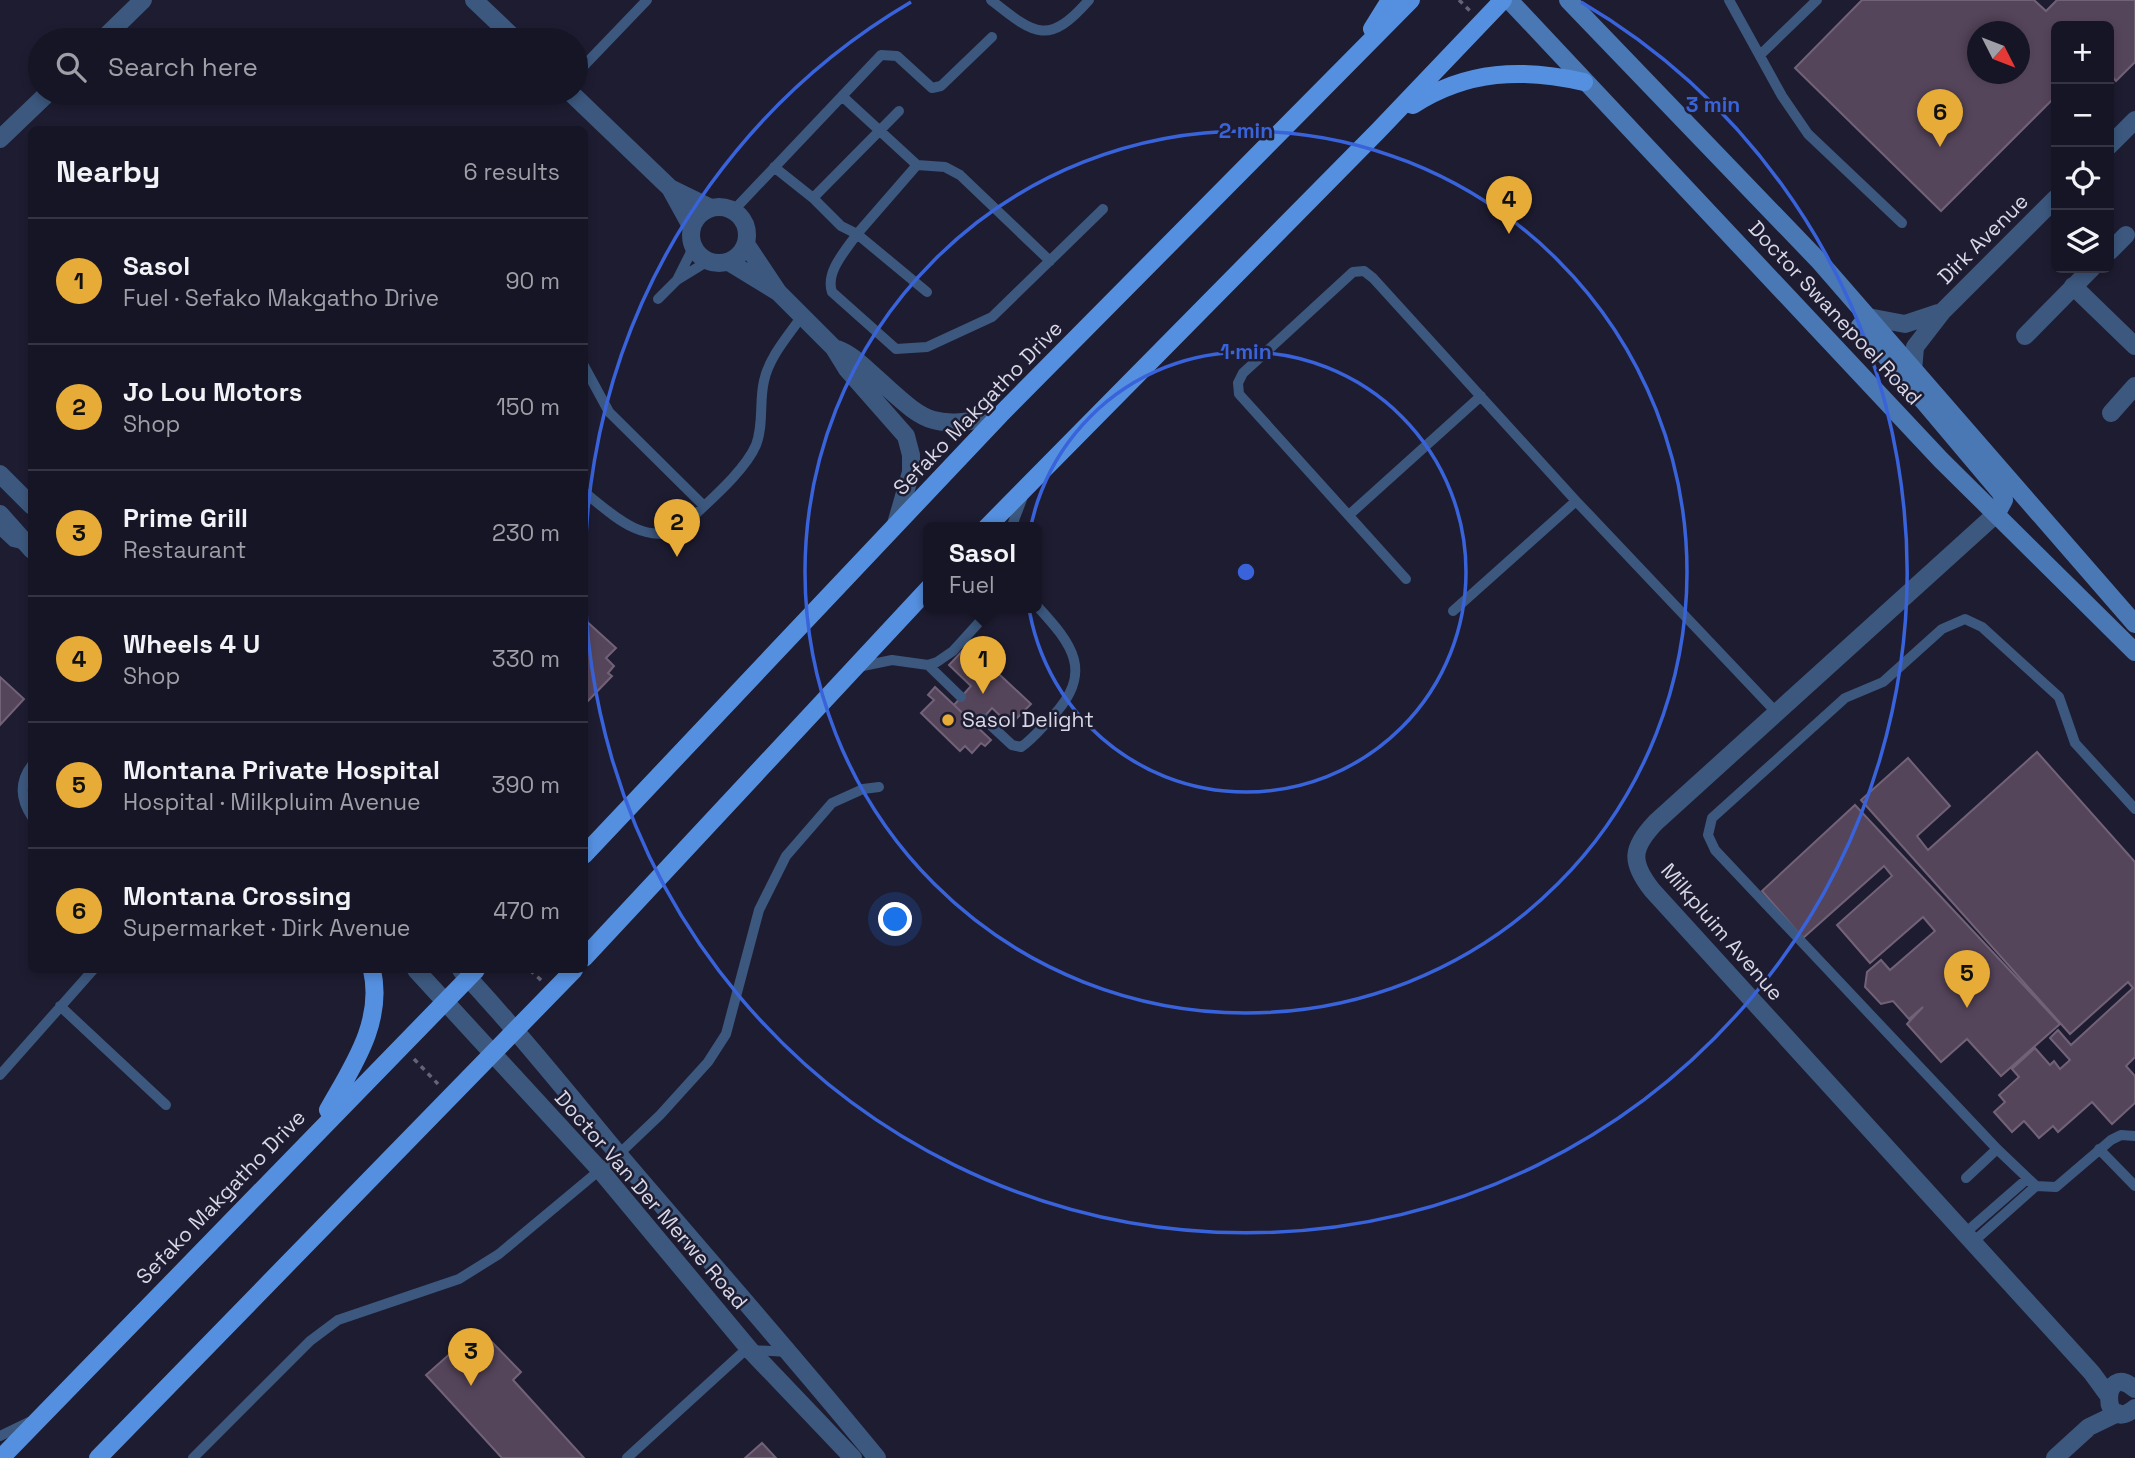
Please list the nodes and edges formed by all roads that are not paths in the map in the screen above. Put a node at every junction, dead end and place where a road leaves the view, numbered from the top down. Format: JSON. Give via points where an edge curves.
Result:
{"nodes":[{"id":1,"x":143,"y":0,"type":"edge"},
{"id":2,"x":474,"y":0,"type":"edge"},
{"id":3,"x":647,"y":0,"type":"edge"},
{"id":4,"x":991,"y":0,"type":"edge"},
{"id":5,"x":1089,"y":0,"type":"edge"},
{"id":6,"x":1390,"y":0,"type":"edge"},
{"id":7,"x":1411,"y":0,"type":"edge"},
{"id":8,"x":1503,"y":0,"type":"edge"},
{"id":9,"x":1508,"y":0,"type":"edge"},
{"id":10,"x":1568,"y":0,"type":"edge"},
{"id":11,"x":1729,"y":0,"type":"edge"},
{"id":12,"x":1816,"y":0,"type":"edge"},
{"id":13,"x":114,"y":28,"type":"edge"},
{"id":14,"x":503,"y":28,"type":"edge"},
{"id":15,"x":992,"y":37,"type":"dead end"},
{"id":16,"x":1760,"y":55,"type":"junction"},
{"id":17,"x":588,"y":61,"type":"edge"},
{"id":18,"x":1336,"y":77,"type":"junction"},
{"id":19,"x":1584,"y":82,"type":"junction"},
{"id":20,"x":842,"y":96,"type":"junction"},
{"id":21,"x":35,"y":105,"type":"edge"},
{"id":22,"x":584,"y":105,"type":"edge"},
{"id":23,"x":899,"y":111,"type":"dead end"},
{"id":24,"x":2135,"y":120,"type":"edge"},
{"id":25,"x":1378,"y":131,"type":"junction"},
{"id":26,"x":878,"y":132,"type":"junction"},
{"id":27,"x":0,"y":139,"type":"edge"},
{"id":28,"x":2114,"y":141,"type":"edge"},
{"id":29,"x":917,"y":165,"type":"junction"},
{"id":30,"x":774,"y":167,"type":"junction"},
{"id":31,"x":670,"y":188,"type":"junction"},
{"id":32,"x":813,"y":198,"type":"junction"},
{"id":33,"x":2051,"y":203,"type":"edge"},
{"id":34,"x":711,"y":208,"type":"junction"},
{"id":35,"x":1103,"y":209,"type":"dead end"},
{"id":36,"x":733,"y":211,"type":"junction"},
{"id":37,"x":1902,"y":223,"type":"dead end"},
{"id":38,"x":692,"y":228,"type":"junction"},
{"id":39,"x":857,"y":234,"type":"junction"},
{"id":40,"x":2126,"y":235,"type":"dead end"},
{"id":41,"x":1801,"y":240,"type":"junction"},
{"id":42,"x":746,"y":244,"type":"junction"},
{"id":43,"x":2114,"y":247,"type":"edge"},
{"id":44,"x":694,"y":248,"type":"junction"},
{"id":45,"x":708,"y":261,"type":"junction"},
{"id":46,"x":1050,"y":261,"type":"junction"},
{"id":47,"x":730,"y":262,"type":"junction"},
{"id":48,"x":2087,"y":273,"type":"edge"},
{"id":49,"x":677,"y":280,"type":"junction"},
{"id":50,"x":2073,"y":286,"type":"junction"},
{"id":51,"x":778,"y":292,"type":"junction"},
{"id":52,"x":927,"y":292,"type":"dead end"},
{"id":53,"x":658,"y":299,"type":"dead end"},
{"id":54,"x":1941,"y":312,"type":"junction"},
{"id":55,"x":802,"y":316,"type":"junction"},
{"id":56,"x":1868,"y":317,"type":"junction"},
{"id":57,"x":2025,"y":336,"type":"dead end"},
{"id":58,"x":2135,"y":345,"type":"edge"},
{"id":59,"x":834,"y":348,"type":"junction"},
{"id":60,"x":1913,"y":371,"type":"junction"},
{"id":61,"x":588,"y":373,"type":"edge"},
{"id":62,"x":2135,"y":386,"type":"edge"},
{"id":63,"x":1481,"y":396,"type":"junction"},
{"id":64,"x":2111,"y":413,"type":"dead end"},
{"id":65,"x":999,"y":416,"type":"junction"},
{"id":66,"x":0,"y":474,"type":"edge"},
{"id":67,"x":1027,"y":484,"type":"junction"},
{"id":68,"x":588,"y":495,"type":"edge"},
{"id":69,"x":1576,"y":501,"type":"junction"},
{"id":70,"x":28,"y":502,"type":"edge"},
{"id":71,"x":703,"y":505,"type":"junction"},
{"id":72,"x":1997,"y":513,"type":"junction"},
{"id":73,"x":0,"y":514,"type":"edge"},
{"id":74,"x":1349,"y":515,"type":"junction"},
{"id":75,"x":992,"y":522,"type":"edge"},
{"id":76,"x":1013,"y":522,"type":"edge"},
{"id":77,"x":896,"y":524,"type":"junction"},
{"id":78,"x":0,"y":530,"type":"edge"},
{"id":79,"x":28,"y":547,"type":"edge"},
{"id":80,"x":28,"y":548,"type":"edge"},
{"id":81,"x":1406,"y":579,"type":"dead end"},
{"id":82,"x":923,"y":595,"type":"edge"},
{"id":83,"x":1453,"y":611,"type":"dead end"},
{"id":84,"x":1042,"y":612,"type":"edge"},
{"id":85,"x":987,"y":613,"type":"edge"},
{"id":86,"x":2135,"y":624,"type":"edge"},
{"id":87,"x":2135,"y":652,"type":"edge"},
{"id":88,"x":928,"y":665,"type":"junction"},
{"id":89,"x":853,"y":668,"type":"junction"},
{"id":90,"x":961,"y":697,"type":"dead end"},
{"id":91,"x":1777,"y":713,"type":"junction"},
{"id":92,"x":983,"y":718,"type":"dead end"},
{"id":93,"x":28,"y":774,"type":"edge"},
{"id":94,"x":879,"y":787,"type":"dead end"},
{"id":95,"x":28,"y":809,"type":"edge"},
{"id":96,"x":2135,"y":809,"type":"edge"},
{"id":97,"x":588,"y":851,"type":"edge"},
{"id":98,"x":588,"y":954,"type":"edge"},
{"id":99,"x":90,"y":973,"type":"edge"},
{"id":100,"x":372,"y":973,"type":"edge"},
{"id":101,"x":419,"y":973,"type":"edge"},
{"id":102,"x":467,"y":973,"type":"edge"},
{"id":103,"x":469,"y":973,"type":"edge"},
{"id":104,"x":571,"y":973,"type":"edge"},
{"id":105,"x":445,"y":1001,"type":"junction"},
{"id":106,"x":60,"y":1006,"type":"junction"},
{"id":107,"x":518,"y":1030,"type":"junction"},
{"id":108,"x":494,"y":1054,"type":"junction"},
{"id":109,"x":0,"y":1075,"type":"edge"},
{"id":110,"x":166,"y":1105,"type":"dead end"},
{"id":111,"x":311,"y":1136,"type":"junction"},
{"id":112,"x":2135,"y":1136,"type":"edge"},
{"id":113,"x":1997,"y":1149,"type":"junction"},
{"id":114,"x":2099,"y":1149,"type":"junction"},
{"id":115,"x":619,"y":1154,"type":"junction"},
{"id":116,"x":600,"y":1170,"type":"junction"},
{"id":117,"x":1966,"y":1178,"type":"dead end"},
{"id":118,"x":2032,"y":1182,"type":"junction"},
{"id":119,"x":2135,"y":1186,"type":"edge"},
{"id":120,"x":1968,"y":1239,"type":"junction"},
{"id":121,"x":750,"y":1350,"type":"junction"},
{"id":122,"x":791,"y":1352,"type":"junction"},
{"id":123,"x":2124,"y":1398,"type":"edge"},
{"id":124,"x":43,"y":1414,"type":"junction"},
{"id":125,"x":0,"y":1436,"type":"edge"},
{"id":126,"x":1,"y":1458,"type":"edge"},
{"id":127,"x":99,"y":1458,"type":"edge"},
{"id":128,"x":193,"y":1458,"type":"edge"},
{"id":129,"x":627,"y":1458,"type":"edge"},
{"id":130,"x":853,"y":1458,"type":"edge"},
{"id":131,"x":877,"y":1458,"type":"edge"},
{"id":132,"x":2055,"y":1458,"type":"edge"}],
"edges":[{"from":1,"to":13,"type":"street"},
{"from":2,"to":14,"type":"street"},
{"from":3,"to":17,"type":"lane"},
{"from":4,"to":5,"type":"lane","via":[[1034,30],[1049,31],[1064,26]]},
{"from":6,"to":18,"type":"main road"},
{"from":7,"to":18,"type":"main road","name":"Sefako Makgatho Drive"},
{"from":8,"to":25,"type":"main road"},
{"from":9,"to":19,"type":"main road","name":"Doctor Swanepoel Road"},
{"from":10,"to":41,"type":"main road","name":"Doctor Swanepoel Road"},
{"from":11,"to":16,"type":"lane"},
{"from":12,"to":16,"type":"lane"},
{"from":15,"to":20,"type":"lane","via":[[941,86],[932,88],[922,82],[890,53],[881,55]]},
{"from":16,"to":37,"type":"lane","via":[[1808,134]]},
{"from":18,"to":65,"type":"main road","name":"Sefako Makgatho Drive"},
{"from":19,"to":25,"type":"main road","via":[[1529,72],[1477,77],[1429,95]]},
{"from":19,"to":72,"type":"main road","name":"Doctor Swanepoel Road","via":[[1941,460]]},
{"from":20,"to":26,"type":"lane"},
{"from":20,"to":30,"type":"lane"},
{"from":21,"to":27,"type":"street"},
{"from":22,"to":31,"type":"street"},
{"from":23,"to":26,"type":"lane"},
{"from":24,"to":28,"type":"street"},
{"from":25,"to":67,"type":"main road"},
{"from":26,"to":29,"type":"lane"},
{"from":26,"to":32,"type":"lane"},
{"from":29,"to":39,"type":"lane"},
{"from":29,"to":46,"type":"lane","via":[[944,167],[960,175]]},
{"from":30,"to":32,"type":"lane"},
{"from":30,"to":36,"type":"lane"},
{"from":31,"to":34,"type":"street"},
{"from":31,"to":38,"type":"street"},
{"from":32,"to":39,"type":"lane","via":[[841,226]]},
{"from":33,"to":54,"type":"street","name":"Dirk Avenue"},
{"from":34,"to":36,"type":"street"},
{"from":34,"to":38,"type":"street"},
{"from":35,"to":46,"type":"lane"},
{"from":36,"to":42,"type":"street","via":[[744,222]]},
{"from":38,"to":44,"type":"street"},
{"from":39,"to":46,"type":"lane","via":[[829,284],[832,292],[896,349],[927,347],[992,317]]},
{"from":39,"to":52,"type":"lane"},
{"from":40,"to":43,"type":"street"},
{"from":41,"to":56,"type":"main road","name":"Doctor Swanepoel Road"},
{"from":41,"to":72,"type":"main road","via":[[1836,297],[2000,492],[2004,500]]},
{"from":42,"to":47,"type":"street"},
{"from":42,"to":51,"type":"street"},
{"from":44,"to":45,"type":"street"},
{"from":44,"to":49,"type":"lane"},
{"from":45,"to":47,"type":"street"},
{"from":45,"to":49,"type":"lane"},
{"from":47,"to":51,"type":"street"},
{"from":48,"to":50,"type":"street"},
{"from":49,"to":53,"type":"lane"},
{"from":50,"to":57,"type":"street"},
{"from":50,"to":58,"type":"street"},
{"from":51,"to":55,"type":"street"},
{"from":54,"to":56,"type":"street","name":"Dirk Avenue","via":[[1905,324]]},
{"from":54,"to":60,"type":"street","name":"Dirk Avenue","via":[[1915,347]]},
{"from":55,"to":59,"type":"street"},
{"from":55,"to":71,"type":"lane","via":[[764,380],[757,443]]},
{"from":56,"to":60,"type":"main road","name":"Doctor Swanepoel Road"},
{"from":59,"to":65,"type":"street","via":[[855,359],[930,421],[963,424]]},
{"from":59,"to":77,"type":"street","via":[[908,442],[911,472]]},
{"from":60,"to":86,"type":"main road","name":"Doctor Swanepoel Road"},
{"from":61,"to":71,"type":"lane","via":[[609,412]]},
{"from":62,"to":64,"type":"street"},
{"from":63,"to":69,"type":"lane"},
{"from":63,"to":74,"type":"lane"},
{"from":63,"to":74,"type":"lane","via":[[1364,271],[1353,272],[1330,292],[1243,373],[1238,383],[1239,394]]},
{"from":65,"to":77,"type":"main road","name":"Sefako Makgatho Drive"},
{"from":66,"to":70,"type":"street"},
{"from":67,"to":75,"type":"main road"},
{"from":67,"to":76,"type":"lane"},
{"from":68,"to":71,"type":"lane","via":[[626,525],[667,535],[681,528]]},
{"from":69,"to":83,"type":"lane"},
{"from":69,"to":91,"type":"lane"},
{"from":72,"to":87,"type":"main road","name":"Doctor Swanepoel Road"},
{"from":72,"to":91,"type":"street","name":"Milkpluim Avenue"},
{"from":73,"to":79,"type":"street"},
{"from":74,"to":81,"type":"lane"},
{"from":77,"to":97,"type":"main road","name":"Sefako Makgatho Drive"},
{"from":78,"to":80,"type":"lane"},
{"from":82,"to":89,"type":"main road"},
{"from":84,"to":92,"type":"lane","via":[[1072,649],[1076,668],[1072,690],[1021,747],[1012,746]]},
{"from":85,"to":88,"type":"lane","via":[[947,656]]},
{"from":88,"to":89,"type":"lane","via":[[892,660]]},
{"from":88,"to":90,"type":"lane"},
{"from":89,"to":98,"type":"main road"},
{"from":91,"to":120,"type":"street","name":"Milkpluim Avenue","via":[[1643,835],[1637,848],[1638,868],[1652,890]]},
{"from":93,"to":95,"type":"lane","via":[[22,788]]},
{"from":94,"to":115,"type":"lane","via":[[832,803],[786,856],[759,910],[726,1034],[700,1071]]},
{"from":96,"to":113,"type":"lane","via":[[2075,743],[2059,697],[1982,627],[1965,619],[1942,629],[1884,682],[1844,698],[1712,818],[1708,835],[1715,850]]},
{"from":99,"to":106,"type":"lane"},
{"from":100,"to":111,"type":"main road","via":[[374,1003],[364,1044]]},
{"from":101,"to":105,"type":"street","name":"Doctor Van Der Merwe Road"},
{"from":102,"to":105,"type":"main road","name":"Sefako Makgatho Drive"},
{"from":103,"to":107,"type":"street","name":"Doctor Van Der Merwe Road"},
{"from":104,"to":107,"type":"main road"},
{"from":105,"to":108,"type":"street","name":"Doctor Van Der Merwe Road"},
{"from":105,"to":111,"type":"main road","name":"Sefako Makgatho Drive"},
{"from":106,"to":109,"type":"lane"},
{"from":106,"to":110,"type":"lane"},
{"from":107,"to":108,"type":"main road"},
{"from":107,"to":115,"type":"street","name":"Doctor Van Der Merwe Road"},
{"from":108,"to":116,"type":"street","name":"Doctor Van Der Merwe Road"},
{"from":108,"to":127,"type":"main road"},
{"from":111,"to":124,"type":"main road","name":"Sefako Makgatho Drive"},
{"from":112,"to":114,"type":"lane","via":[[2121,1135]]},
{"from":113,"to":117,"type":"lane"},
{"from":113,"to":118,"type":"lane"},
{"from":114,"to":118,"type":"lane","via":[[2056,1187]]},
{"from":114,"to":119,"type":"lane"},
{"from":115,"to":116,"type":"lane"},
{"from":115,"to":122,"type":"street","name":"Doctor Van Der Merwe Road"},
{"from":116,"to":121,"type":"street","name":"Doctor Van Der Merwe Road"},
{"from":116,"to":128,"type":"lane","via":[[499,1254],[459,1279],[338,1320],[310,1341]]},
{"from":118,"to":120,"type":"lane"},
{"from":120,"to":123,"type":"street","name":"Milkpluim Avenue","via":[[2092,1373]]},
{"from":121,"to":122,"type":"lane"},
{"from":121,"to":129,"type":"lane","via":[[732,1361]]},
{"from":121,"to":130,"type":"street","name":"Doctor Van Der Merwe Road"},
{"from":122,"to":131,"type":"street","name":"Doctor Van Der Merwe Road"},
{"from":123,"to":132,"type":"street"},
{"from":124,"to":125,"type":"lane"},
{"from":124,"to":126,"type":"main road","name":"Sefako Makgatho Drive"}]}
